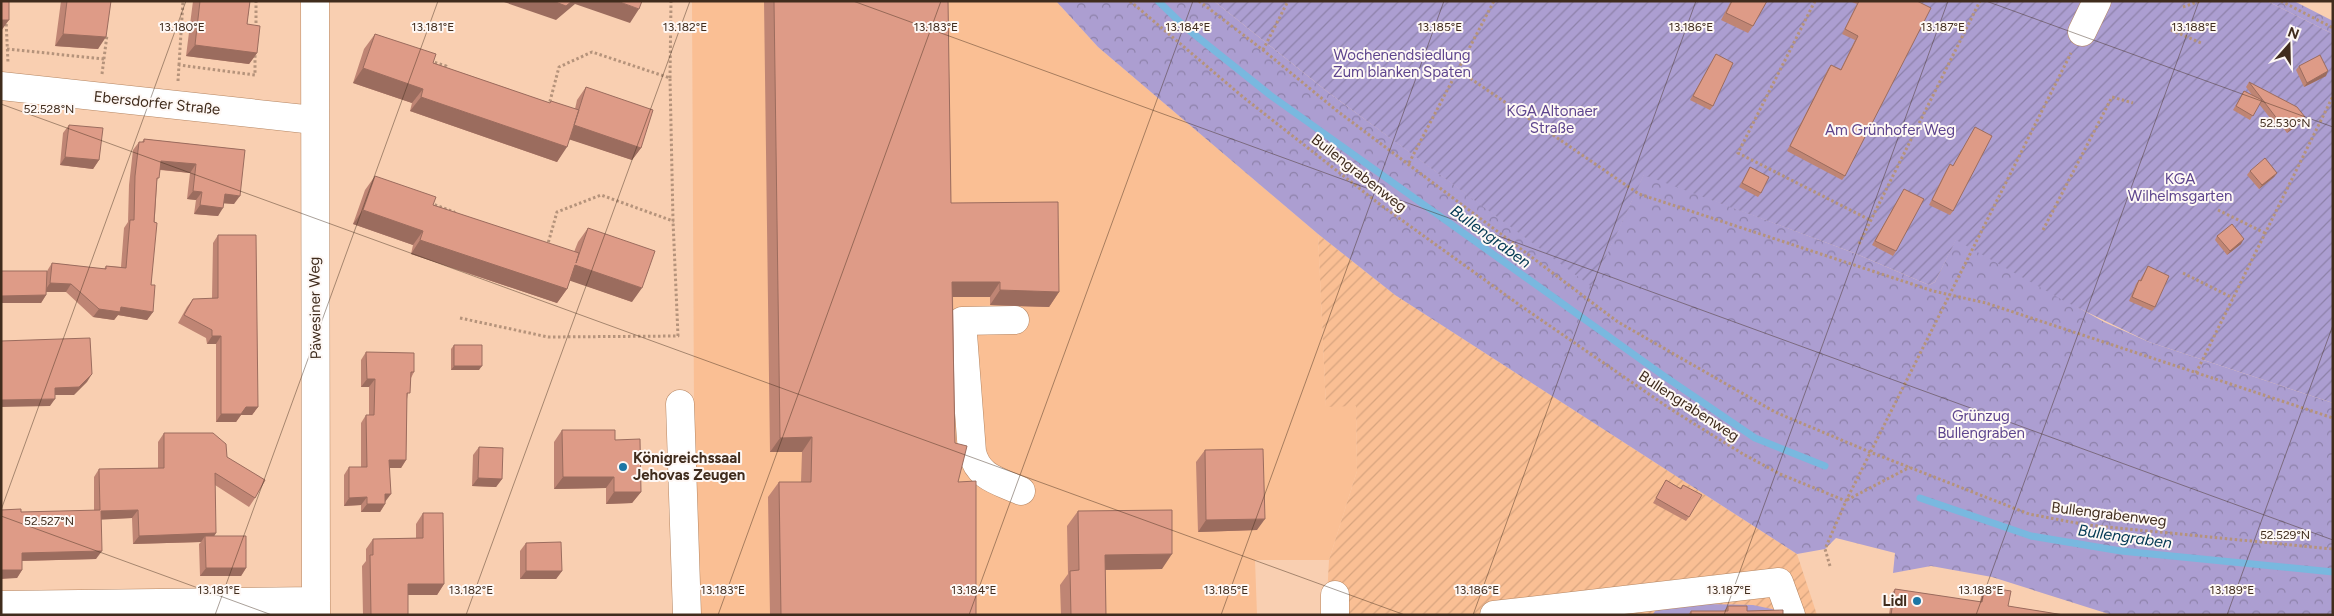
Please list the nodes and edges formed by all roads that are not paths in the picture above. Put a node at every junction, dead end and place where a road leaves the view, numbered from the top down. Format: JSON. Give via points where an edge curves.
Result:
{"nodes":[{"id":1,"x":315,"y":1,"type":"edge"},
{"id":2,"x":2097,"y":1,"type":"edge"},
{"id":3,"x":2082,"y":32,"type":"road end"},
{"id":4,"x":4,"y":75,"type":"edge"},
{"id":5,"x":314,"y":120,"type":"junction"},
{"id":6,"x":1015,"y":320,"type":"dead end"},
{"id":7,"x":680,"y":404,"type":"dead end"},
{"id":8,"x":1021,"y":491,"type":"dead end"},
{"id":9,"x":1,"y":605,"type":"edge"},
{"id":10,"x":316,"y":608,"type":"edge"},
{"id":11,"x":687,"y":615,"type":"edge"},
{"id":12,"x":1494,"y":615,"type":"edge"},
{"id":13,"x":1791,"y":615,"type":"edge"}],
"edges":[{"from":1,"to":5,"type":"street","name":"Päwesiner Weg"},
{"from":2,"to":3,"type":"street"},
{"from":4,"to":5,"type":"street","name":"Ebersdorfer Straße"},
{"from":5,"to":10,"type":"street","name":"Päwesiner Weg"},
{"from":6,"to":8,"type":"street","via":[[962,321],[974,464],[980,472]]},
{"from":7,"to":11,"type":"street"},
{"from":9,"to":10,"type":"street"},
{"from":12,"to":13,"type":"street","via":[[1778,582]]}]}
